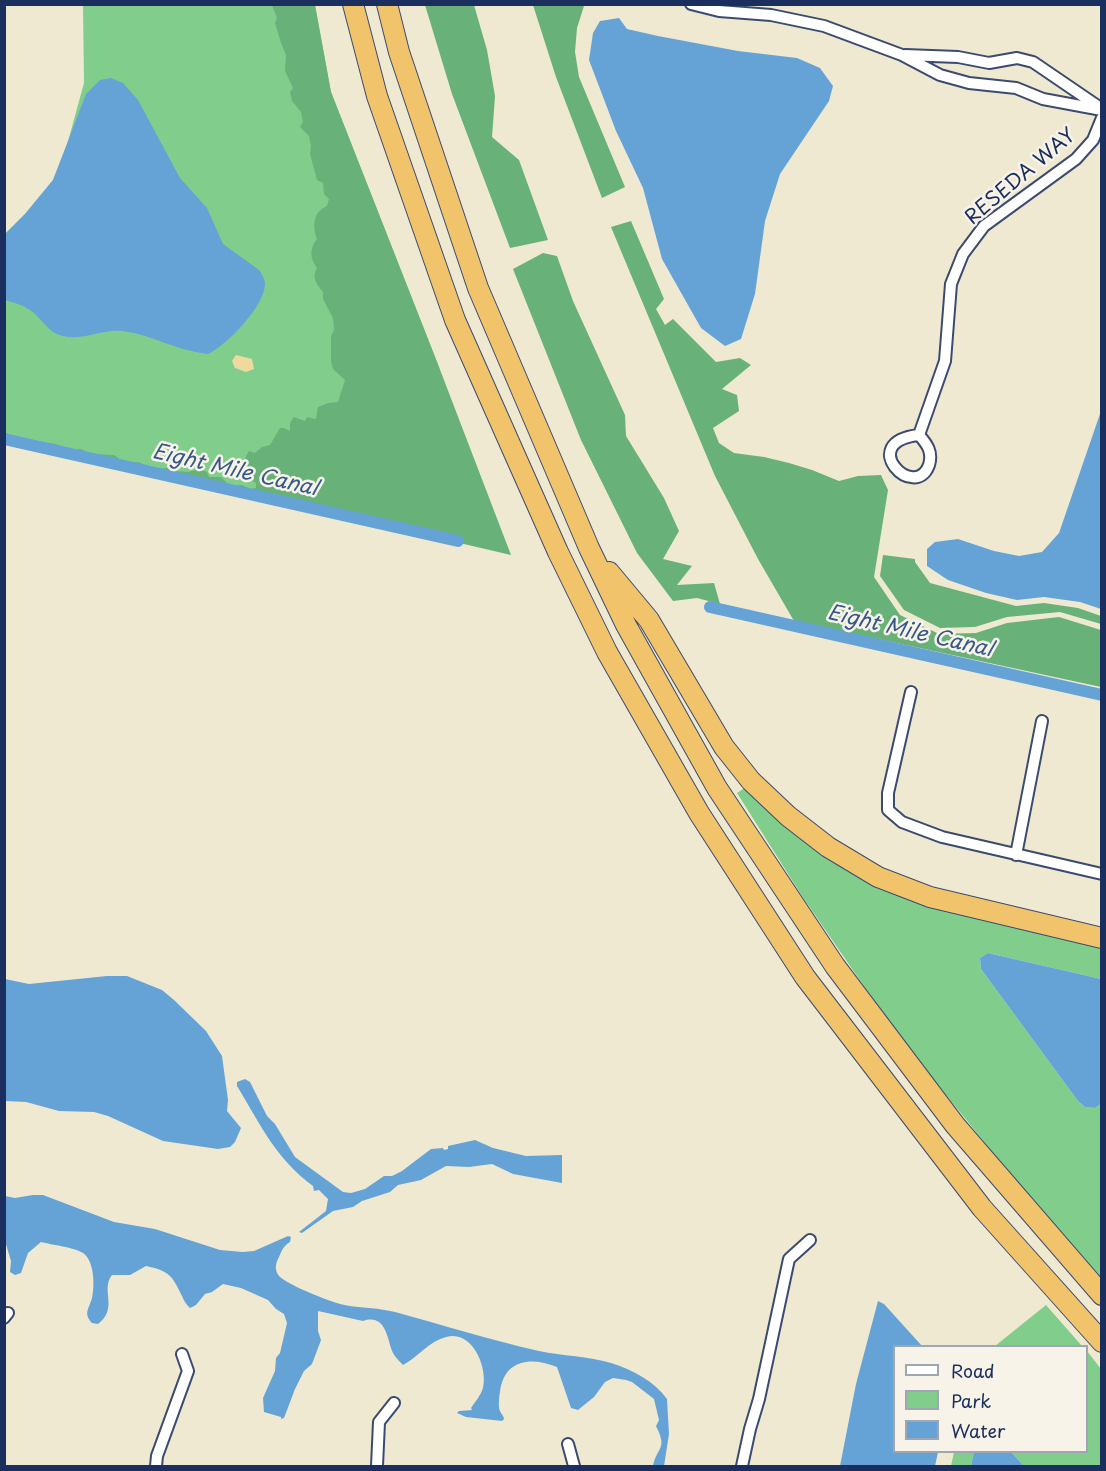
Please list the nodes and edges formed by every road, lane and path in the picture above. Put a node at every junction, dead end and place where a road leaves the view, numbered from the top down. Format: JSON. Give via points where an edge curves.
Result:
{"nodes":[{"id":1,"x":353,"y":4,"type":"edge"},
{"id":2,"x":387,"y":4,"type":"edge"},
{"id":3,"x":691,"y":4,"type":"edge"},
{"id":4,"x":902,"y":55,"type":"junction"},
{"id":5,"x":1101,"y":110,"type":"edge"},
{"id":6,"x":1101,"y":118,"type":"edge"},
{"id":7,"x":919,"y":435,"type":"dead end"},
{"id":8,"x":589,"y":548,"type":"junction"},
{"id":9,"x":911,"y":692,"type":"dead end"},
{"id":10,"x":1042,"y":721,"type":"dead end"},
{"id":11,"x":1016,"y":855,"type":"junction"},
{"id":12,"x":1101,"y":874,"type":"edge"},
{"id":13,"x":1101,"y":938,"type":"edge"},
{"id":14,"x":810,"y":1240,"type":"dead end"},
{"id":15,"x":1101,"y":1295,"type":"edge"},
{"id":16,"x":1101,"y":1342,"type":"edge"},
{"id":17,"x":183,"y":1354,"type":"dead end"},
{"id":18,"x":394,"y":1404,"type":"dead end"},
{"id":19,"x":568,"y":1444,"type":"dead end"},
{"id":20,"x":156,"y":1467,"type":"edge"},
{"id":21,"x":377,"y":1467,"type":"edge"},
{"id":22,"x":574,"y":1467,"type":"edge"},
{"id":23,"x":742,"y":1467,"type":"edge"}],
"edges":[{"from":1,"to":16,"type":"highway","via":[[377,96],[455,320],[558,552],[613,662],[699,813],[805,977],[982,1208]]},
{"from":2,"to":8,"type":"highway","via":[[399,52],[478,288]]},
{"from":3,"to":4,"type":"street","via":[[824,26]]},
{"from":4,"to":5,"type":"street","via":[[940,75],[1016,88],[1043,99]]},
{"from":4,"to":5,"type":"street","via":[[958,57],[989,63],[1017,58],[1033,62]]},
{"from":6,"to":7,"type":"street","name":"RESEDA WAY","via":[[1093,140],[1077,159],[984,226],[963,254],[951,284],[945,361]]},
{"from":8,"to":13,"type":"highway","via":[[649,620],[724,747],[752,782],[828,847],[878,877],[930,897]]},
{"from":8,"to":15,"type":"highway","via":[[626,625],[717,788],[835,966],[955,1125]]},
{"from":9,"to":11,"type":"street","via":[[888,793],[888,810],[902,822],[942,837]]},
{"from":10,"to":11,"type":"street"},
{"from":11,"to":12,"type":"street"},
{"from":14,"to":23,"type":"street","via":[[789,1258]]},
{"from":17,"to":20,"type":"street","via":[[188,1371]]},
{"from":18,"to":21,"type":"street","via":[[379,1422]]},
{"from":19,"to":22,"type":"street"}]}
